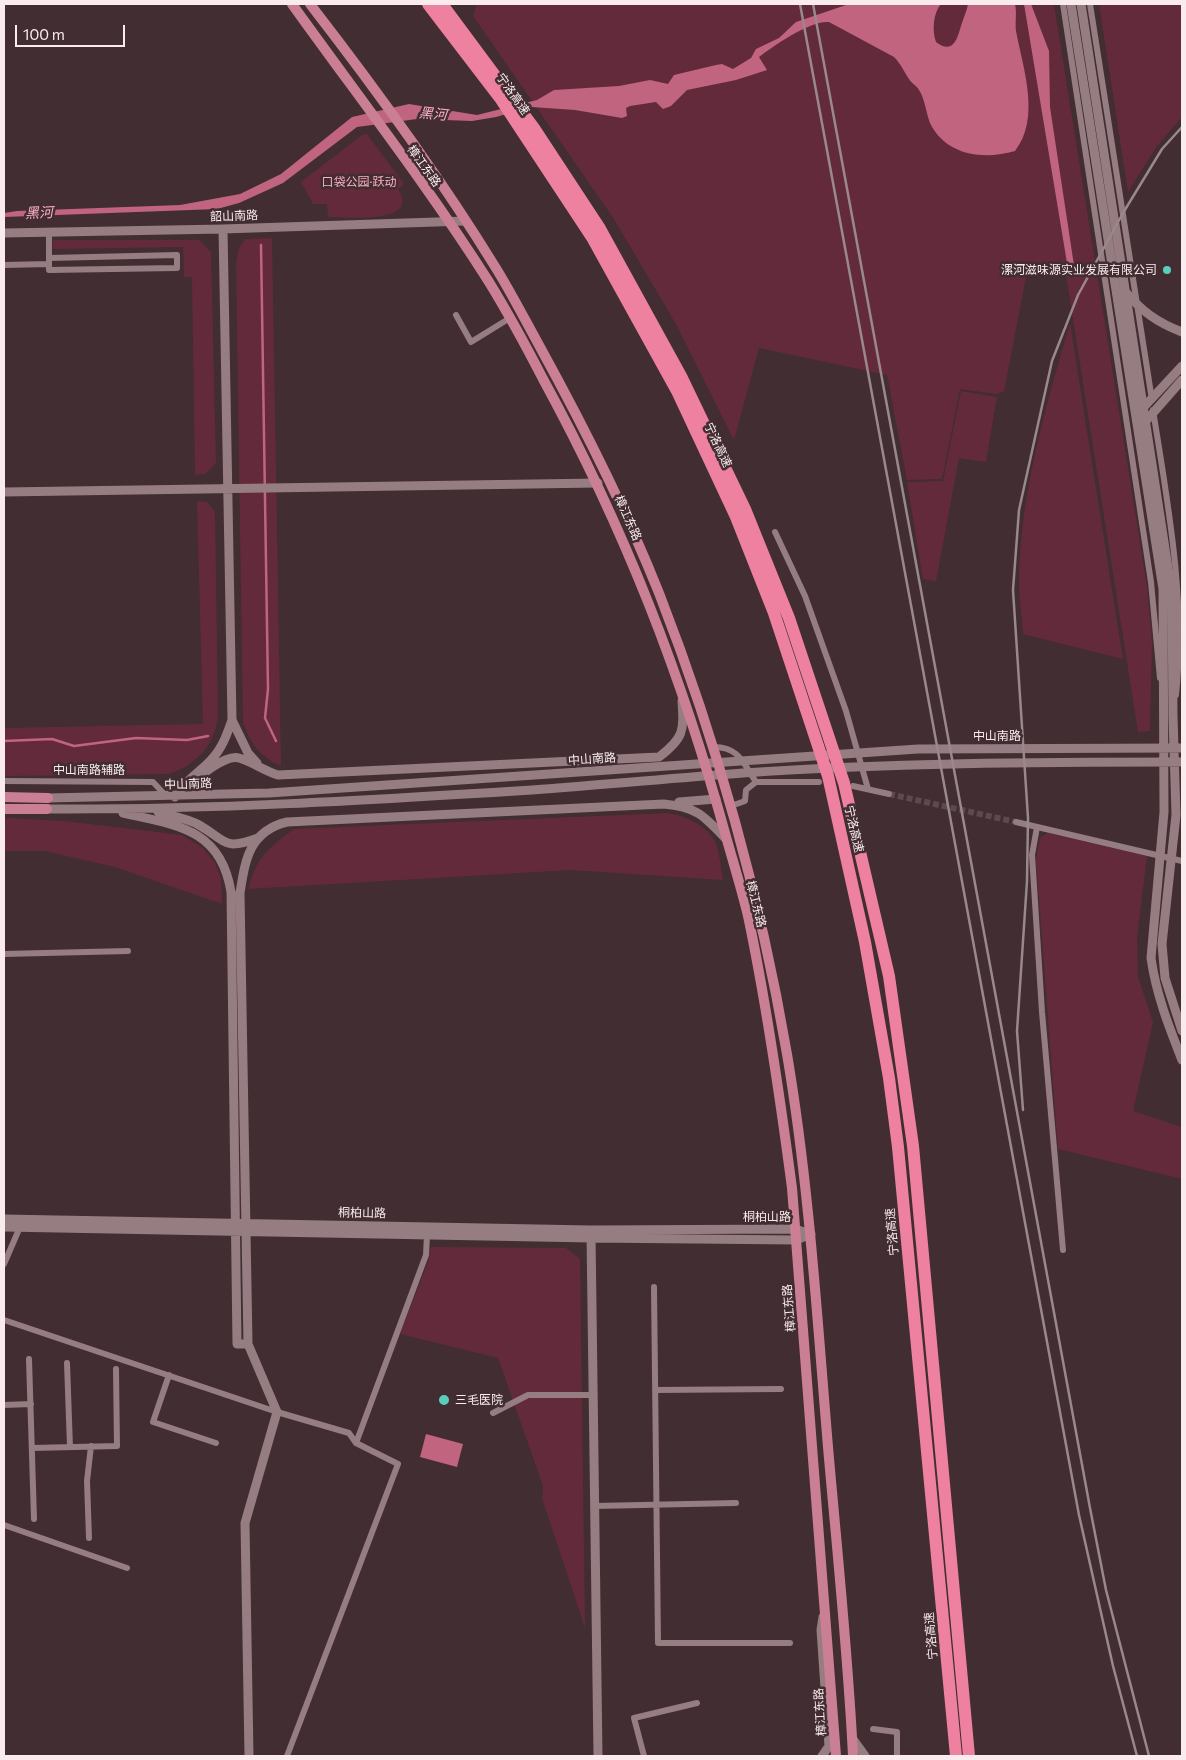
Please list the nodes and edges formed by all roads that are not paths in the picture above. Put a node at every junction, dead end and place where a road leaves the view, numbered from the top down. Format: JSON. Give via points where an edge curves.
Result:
{"nodes":[{"id":1,"x":292,"y":4,"type":"edge"},
{"id":2,"x":310,"y":4,"type":"edge"},
{"id":3,"x":428,"y":4,"type":"edge"},
{"id":4,"x":442,"y":4,"type":"edge"},
{"id":5,"x":1063,"y":4,"type":"edge"},
{"id":6,"x":1071,"y":4,"type":"edge"},
{"id":7,"x":1081,"y":4,"type":"edge"},
{"id":8,"x":1090,"y":4,"type":"edge"},
{"id":9,"x":506,"y":97,"type":"junction"},
{"id":10,"x":529,"y":131,"type":"junction"},
{"id":11,"x":466,"y":221,"type":"junction"},
{"id":12,"x":449,"y":222,"type":"junction"},
{"id":13,"x":223,"y":229,"type":"junction"},
{"id":14,"x":49,"y":232,"type":"junction"},
{"id":15,"x":4,"y":233,"type":"edge"},
{"id":16,"x":49,"y":261,"type":"junction"},
{"id":17,"x":4,"y":265,"type":"edge"},
{"id":18,"x":1124,"y":291,"type":"junction"},
{"id":19,"x":1136,"y":305,"type":"junction"},
{"id":20,"x":456,"y":315,"type":"dead end"},
{"id":21,"x":510,"y":318,"type":"junction"},
{"id":22,"x":1182,"y":332,"type":"edge"},
{"id":23,"x":1182,"y":366,"type":"edge"},
{"id":24,"x":1182,"y":380,"type":"edge"},
{"id":25,"x":1152,"y":398,"type":"junction"},
{"id":26,"x":1143,"y":406,"type":"junction"},
{"id":27,"x":1154,"y":412,"type":"junction"},
{"id":28,"x":1136,"y":421,"type":"junction"},
{"id":29,"x":598,"y":482,"type":"junction"},
{"id":30,"x":226,"y":488,"type":"junction"},
{"id":31,"x":4,"y":492,"type":"edge"},
{"id":32,"x":775,"y":532,"type":"dead end"},
{"id":33,"x":681,"y":688,"type":"junction"},
{"id":34,"x":1168,"y":716,"type":"junction"},
{"id":35,"x":232,"y":720,"type":"junction"},
{"id":36,"x":714,"y":747,"type":"junction"},
{"id":37,"x":1182,"y":748,"type":"edge"},
{"id":38,"x":1182,"y":762,"type":"edge"},
{"id":39,"x":263,"y":770,"type":"junction"},
{"id":40,"x":4,"y":781,"type":"edge"},
{"id":41,"x":756,"y":782,"type":"junction"},
{"id":42,"x":818,"y":782,"type":"dead end"},
{"id":43,"x":853,"y":786,"type":"dead end"},
{"id":44,"x":868,"y":789,"type":"junction"},
{"id":45,"x":889,"y":794,"type":"tunnel mouth"},
{"id":46,"x":4,"y":797,"type":"edge"},
{"id":47,"x":171,"y":797,"type":"junction"},
{"id":48,"x":48,"y":798,"type":"joint"},
{"id":49,"x":716,"y":799,"type":"junction"},
{"id":50,"x":664,"y":804,"type":"junction"},
{"id":51,"x":731,"y":806,"type":"junction"},
{"id":52,"x":48,"y":809,"type":"joint"},
{"id":53,"x":7,"y":810,"type":"edge"},
{"id":54,"x":106,"y":810,"type":"junction"},
{"id":55,"x":151,"y":810,"type":"junction"},
{"id":56,"x":1016,"y":822,"type":"tunnel mouth"},
{"id":57,"x":1035,"y":827,"type":"junction"},
{"id":58,"x":258,"y":838,"type":"junction"},
{"id":59,"x":726,"y":839,"type":"junction"},
{"id":60,"x":1160,"y":856,"type":"junction"},
{"id":61,"x":1171,"y":858,"type":"junction"},
{"id":62,"x":1182,"y":861,"type":"edge"},
{"id":63,"x":128,"y":951,"type":"dead end"},
{"id":64,"x":4,"y":954,"type":"edge"},
{"id":65,"x":1182,"y":1031,"type":"edge"},
{"id":66,"x":1182,"y":1060,"type":"edge"},
{"id":67,"x":4,"y":1220,"type":"edge"},
{"id":68,"x":4,"y":1227,"type":"edge"},
{"id":69,"x":20,"y":1227,"type":"junction"},
{"id":70,"x":235,"y":1227,"type":"junction"},
{"id":71,"x":245,"y":1228,"type":"junction"},
{"id":72,"x":591,"y":1234,"type":"junction"},
{"id":73,"x":811,"y":1234,"type":"junction"},
{"id":74,"x":796,"y":1235,"type":"junction"},
{"id":75,"x":426,"y":1236,"type":"junction"},
{"id":76,"x":1063,"y":1250,"type":"dead end"},
{"id":77,"x":4,"y":1264,"type":"edge"},
{"id":78,"x":654,"y":1288,"type":"dead end"},
{"id":79,"x":4,"y":1320,"type":"edge"},
{"id":80,"x":248,"y":1344,"type":"junction"},
{"id":81,"x":29,"y":1359,"type":"dead end"},
{"id":82,"x":67,"y":1363,"type":"dead end"},
{"id":83,"x":116,"y":1369,"type":"dead end"},
{"id":84,"x":169,"y":1376,"type":"junction"},
{"id":85,"x":781,"y":1389,"type":"dead end"},
{"id":86,"x":656,"y":1390,"type":"junction"},
{"id":87,"x":593,"y":1395,"type":"junction"},
{"id":88,"x":4,"y":1404,"type":"edge"},
{"id":89,"x":31,"y":1404,"type":"junction"},
{"id":90,"x":277,"y":1412,"type":"junction"},
{"id":91,"x":494,"y":1413,"type":"dead end"},
{"id":92,"x":216,"y":1443,"type":"dead end"},
{"id":93,"x":356,"y":1443,"type":"junction"},
{"id":94,"x":91,"y":1446,"type":"junction"},
{"id":95,"x":70,"y":1447,"type":"junction"},
{"id":96,"x":32,"y":1448,"type":"junction"},
{"id":97,"x":736,"y":1503,"type":"dead end"},
{"id":98,"x":657,"y":1505,"type":"junction"},
{"id":99,"x":594,"y":1506,"type":"junction"},
{"id":100,"x":34,"y":1519,"type":"dead end"},
{"id":101,"x":4,"y":1525,"type":"edge"},
{"id":102,"x":89,"y":1538,"type":"dead end"},
{"id":103,"x":127,"y":1568,"type":"dead end"},
{"id":104,"x":825,"y":1602,"type":"junction"},
{"id":105,"x":790,"y":1643,"type":"dead end"},
{"id":106,"x":697,"y":1703,"type":"dead end"},
{"id":107,"x":873,"y":1729,"type":"dead end"},
{"id":108,"x":960,"y":1733,"type":"junction"},
{"id":109,"x":852,"y":1738,"type":"junction"},
{"id":110,"x":250,"y":1756,"type":"edge"},
{"id":111,"x":288,"y":1756,"type":"edge"},
{"id":112,"x":598,"y":1756,"type":"edge"},
{"id":113,"x":644,"y":1756,"type":"edge"},
{"id":114,"x":822,"y":1756,"type":"edge"},
{"id":115,"x":836,"y":1756,"type":"edge"},
{"id":116,"x":853,"y":1756,"type":"edge"},
{"id":117,"x":865,"y":1756,"type":"edge"},
{"id":118,"x":897,"y":1756,"type":"edge"},
{"id":119,"x":956,"y":1756,"type":"edge"},
{"id":120,"x":969,"y":1756,"type":"edge"}],
"edges":[{"from":1,"to":12,"type":"main road","name":"樟江东路"},
{"from":2,"to":11,"type":"main road","name":"樟江东路","via":[[407,134]]},
{"from":3,"to":9,"type":"highway","name":"宁洛高速"},
{"from":4,"to":9,"type":"highway","name":"宁洛高速"},
{"from":5,"to":28,"type":"street"},
{"from":6,"to":28,"type":"street"},
{"from":7,"to":18,"type":"street"},
{"from":8,"to":19,"type":"street"},
{"from":9,"to":10,"type":"highway","name":"宁洛高速"},
{"from":10,"to":108,"type":"highway","name":"宁洛高速","via":[[677,391],[736,517],[774,613],[828,776],[865,942],[895,1127]]},
{"from":10,"to":108,"type":"highway","name":"宁洛高速","via":[[603,236],[682,378],[745,509],[789,618],[844,783],[889,976],[913,1146]]},
{"from":11,"to":12,"type":"street","name":"韶山南路"},
{"from":11,"to":36,"type":"main road","name":"樟江东路","via":[[496,268],[608,475],[658,592]]},
{"from":12,"to":13,"type":"street","name":"韶山南路"},
{"from":12,"to":21,"type":"main road","name":"樟江东路"},
{"from":13,"to":14,"type":"street","name":"韶山南路"},
{"from":13,"to":30,"type":"street","via":[[227,342]]},
{"from":14,"to":15,"type":"street","name":"韶山南路"},
{"from":14,"to":16,"type":"street"},
{"from":16,"to":16,"type":"street","via":[[177,255],[177,268],[49,270]]},
{"from":16,"to":17,"type":"street"},
{"from":18,"to":19,"type":"street"},
{"from":18,"to":26,"type":"street"},
{"from":19,"to":22,"type":"street","via":[[1164,326]]},
{"from":19,"to":25,"type":"street"},
{"from":20,"to":21,"type":"street","via":[[471,342]]},
{"from":21,"to":29,"type":"main road","name":"樟江东路"},
{"from":23,"to":25,"type":"street"},
{"from":24,"to":27,"type":"street"},
{"from":25,"to":26,"type":"street"},
{"from":25,"to":27,"type":"street"},
{"from":26,"to":28,"type":"street"},
{"from":27,"to":28,"type":"street"},
{"from":27,"to":34,"type":"street","via":[[1182,596],[1179,674]]},
{"from":28,"to":34,"type":"street","via":[[1163,589]]},
{"from":29,"to":30,"type":"street"},
{"from":29,"to":33,"type":"main road","name":"樟江东路"},
{"from":30,"to":31,"type":"street"},
{"from":30,"to":35,"type":"street"},
{"from":32,"to":44,"type":"street","via":[[805,596],[846,711]]},
{"from":33,"to":39,"type":"street","via":[[684,724],[677,744],[659,757],[278,775]]},
{"from":33,"to":49,"type":"main road","name":"樟江东路"},
{"from":34,"to":60,"type":"street"},
{"from":34,"to":61,"type":"street","via":[[1176,815]]},
{"from":35,"to":39,"type":"street","via":[[248,753]]},
{"from":35,"to":47,"type":"street","via":[[212,759]]},
{"from":36,"to":41,"type":"street","via":[[727,747],[734,751]]},
{"from":36,"to":51,"type":"main road","name":"樟江东路"},
{"from":37,"to":47,"type":"street","name":"中山南路","via":[[918,749]]},
{"from":38,"to":55,"type":"street","name":"中山南路","via":[[900,765],[743,773],[534,790]]},
{"from":39,"to":47,"type":"street","via":[[237,757],[227,758]]},
{"from":40,"to":47,"type":"street","name":"中山南路辅路","via":[[153,782]]},
{"from":41,"to":42,"type":"street"},
{"from":41,"to":51,"type":"street","via":[[746,790],[745,801]]},
{"from":43,"to":44,"type":"street"},
{"from":44,"to":45,"type":"street"},
{"from":46,"to":48,"type":"main road","name":"中山南路"},
{"from":47,"to":48,"type":"street","name":"中山南路"},
{"from":49,"to":50,"type":"street"},
{"from":49,"to":59,"type":"main road","name":"樟江东路"},
{"from":50,"to":58,"type":"street","via":[[287,822]]},
{"from":50,"to":59,"type":"street","via":[[694,810]]},
{"from":51,"to":73,"type":"main road","name":"樟江东路","via":[[757,902],[776,996],[800,1141]]},
{"from":52,"to":53,"type":"main road","name":"中山南路"},
{"from":52,"to":54,"type":"street","name":"中山南路"},
{"from":54,"to":55,"type":"street","name":"中山南路"},
{"from":54,"to":70,"type":"street","via":[[175,825],[194,833],[215,849],[229,878],[232,892]]},
{"from":55,"to":58,"type":"street","via":[[198,824],[227,844],[239,845]]},
{"from":56,"to":57,"type":"street"},
{"from":57,"to":60,"type":"street"},
{"from":57,"to":76,"type":"street","via":[[1032,856],[1042,1012]]},
{"from":58,"to":71,"type":"street","via":[[250,848],[240,893]]},
{"from":59,"to":74,"type":"main road","name":"樟江东路","via":[[747,914],[767,1017],[782,1105]]},
{"from":60,"to":61,"type":"street"},
{"from":60,"to":66,"type":"street","via":[[1151,958],[1154,981]]},
{"from":61,"to":62,"type":"street"},
{"from":61,"to":65,"type":"street","via":[[1162,944],[1165,978]]},
{"from":63,"to":64,"type":"street"},
{"from":67,"to":70,"type":"street","name":"桐柏山路"},
{"from":68,"to":69,"type":"street","name":"桐柏山路"},
{"from":69,"to":70,"type":"street","name":"桐柏山路"},
{"from":69,"to":77,"type":"street"},
{"from":70,"to":71,"type":"street","name":"桐柏山路"},
{"from":70,"to":80,"type":"street","via":[[237,1344]]},
{"from":71,"to":72,"type":"street","name":"桐柏山路"},
{"from":71,"to":75,"type":"street","name":"桐柏山路"},
{"from":71,"to":80,"type":"street"},
{"from":72,"to":74,"type":"street","name":"桐柏山路"},
{"from":72,"to":75,"type":"street","name":"桐柏山路"},
{"from":72,"to":87,"type":"street"},
{"from":73,"to":74,"type":"street","name":"桐柏山路"},
{"from":73,"to":109,"type":"main road","name":"樟江东路"},
{"from":74,"to":104,"type":"main road","name":"樟江东路"},
{"from":75,"to":93,"type":"street","via":[[426,1255]]},
{"from":78,"to":86,"type":"street"},
{"from":79,"to":84,"type":"street"},
{"from":80,"to":90,"type":"street"},
{"from":81,"to":89,"type":"street"},
{"from":82,"to":95,"type":"street"},
{"from":83,"to":94,"type":"street","via":[[117,1446]]},
{"from":84,"to":90,"type":"street"},
{"from":84,"to":92,"type":"street","via":[[153,1422]]},
{"from":85,"to":86,"type":"street"},
{"from":86,"to":98,"type":"street"},
{"from":87,"to":91,"type":"street","via":[[528,1395]]},
{"from":87,"to":99,"type":"street"},
{"from":88,"to":89,"type":"street"},
{"from":89,"to":96,"type":"street"},
{"from":90,"to":93,"type":"street","via":[[349,1433]]},
{"from":90,"to":110,"type":"street","via":[[246,1523]]},
{"from":93,"to":111,"type":"street","via":[[398,1464]]},
{"from":94,"to":95,"type":"street"},
{"from":94,"to":102,"type":"street"},
{"from":95,"to":96,"type":"street"},
{"from":96,"to":100,"type":"street"},
{"from":97,"to":98,"type":"street"},
{"from":98,"to":99,"type":"street"},
{"from":98,"to":105,"type":"street","via":[[658,1643]]},
{"from":99,"to":112,"type":"street"},
{"from":101,"to":103,"type":"street"},
{"from":104,"to":114,"type":"street","via":[[821,1630],[828,1746]]},
{"from":104,"to":115,"type":"main road","name":"樟江东路"},
{"from":106,"to":113,"type":"street","via":[[634,1718]]},
{"from":107,"to":118,"type":"street","via":[[897,1732]]},
{"from":108,"to":119,"type":"highway","name":"宁洛高速"},
{"from":108,"to":120,"type":"highway","name":"宁洛高速"},
{"from":109,"to":116,"type":"main road","name":"樟江东路"},
{"from":109,"to":117,"type":"street"}]}
